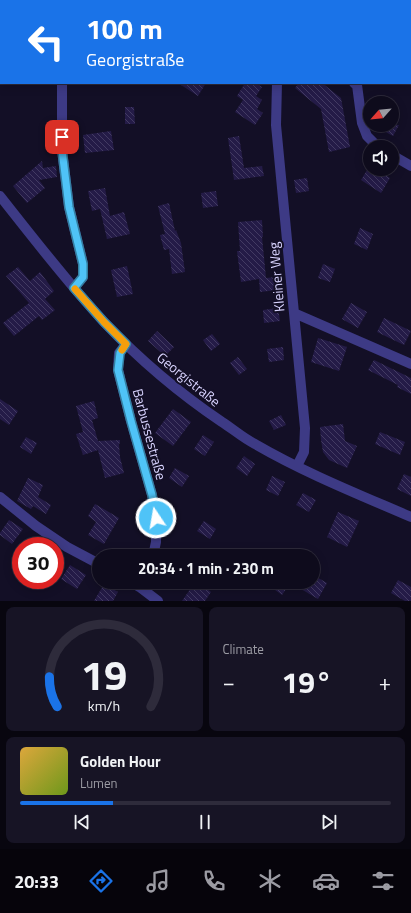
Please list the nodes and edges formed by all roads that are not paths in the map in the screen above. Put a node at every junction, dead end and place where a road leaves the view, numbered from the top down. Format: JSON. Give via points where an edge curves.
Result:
{"nodes":[{"id":1,"x":62,"y":84,"type":"edge"},
{"id":2,"x":277,"y":84,"type":"edge"},
{"id":3,"x":358,"y":84,"type":"edge"},
{"id":4,"x":371,"y":140,"type":"edge"},
{"id":5,"x":399,"y":159,"type":"edge"},
{"id":6,"x":411,"y":166,"type":"edge"},
{"id":7,"x":0,"y":196,"type":"edge"},
{"id":8,"x":74,"y":288,"type":"junction"},
{"id":9,"x":294,"y":313,"type":"junction"},
{"id":10,"x":126,"y":344,"type":"junction"},
{"id":11,"x":411,"y":364,"type":"edge"},
{"id":12,"x":297,"y":466,"type":"junction"},
{"id":13,"x":0,"y":497,"type":"edge"},
{"id":14,"x":411,"y":517,"type":"edge"},
{"id":15,"x":154,"y":549,"type":"edge"},
{"id":16,"x":92,"y":560,"type":"edge"},
{"id":17,"x":146,"y":589,"type":"edge"},
{"id":18,"x":158,"y":601,"type":"edge"}],
"edges":[{"from":1,"to":8,"type":"street","via":[[62,150],[69,207],[83,264],[83,277]]},
{"from":2,"to":9,"type":"street","name":"Kleiner Weg","via":[[276,125]]},
{"from":3,"to":4,"type":"street","via":[[362,124]]},
{"from":5,"to":6,"type":"street"},
{"from":7,"to":8,"type":"street","name":"Georgistraße"},
{"from":8,"to":10,"type":"street","name":"Georgistraße"},
{"from":9,"to":11,"type":"street"},
{"from":9,"to":12,"type":"street","name":"Kleiner Weg","via":[[305,428],[304,452]]},
{"from":10,"to":12,"type":"street","name":"Georgistraße","via":[[163,378],[204,410],[253,444]]},
{"from":10,"to":15,"type":"street","name":"Barbussestraße","via":[[120,353],[118,370],[152,495],[156,518]]},
{"from":12,"to":14,"type":"street","name":"Georgistraße"},
{"from":13,"to":16,"type":"street","via":[[66,547]]},
{"from":17,"to":18,"type":"street"}]}
